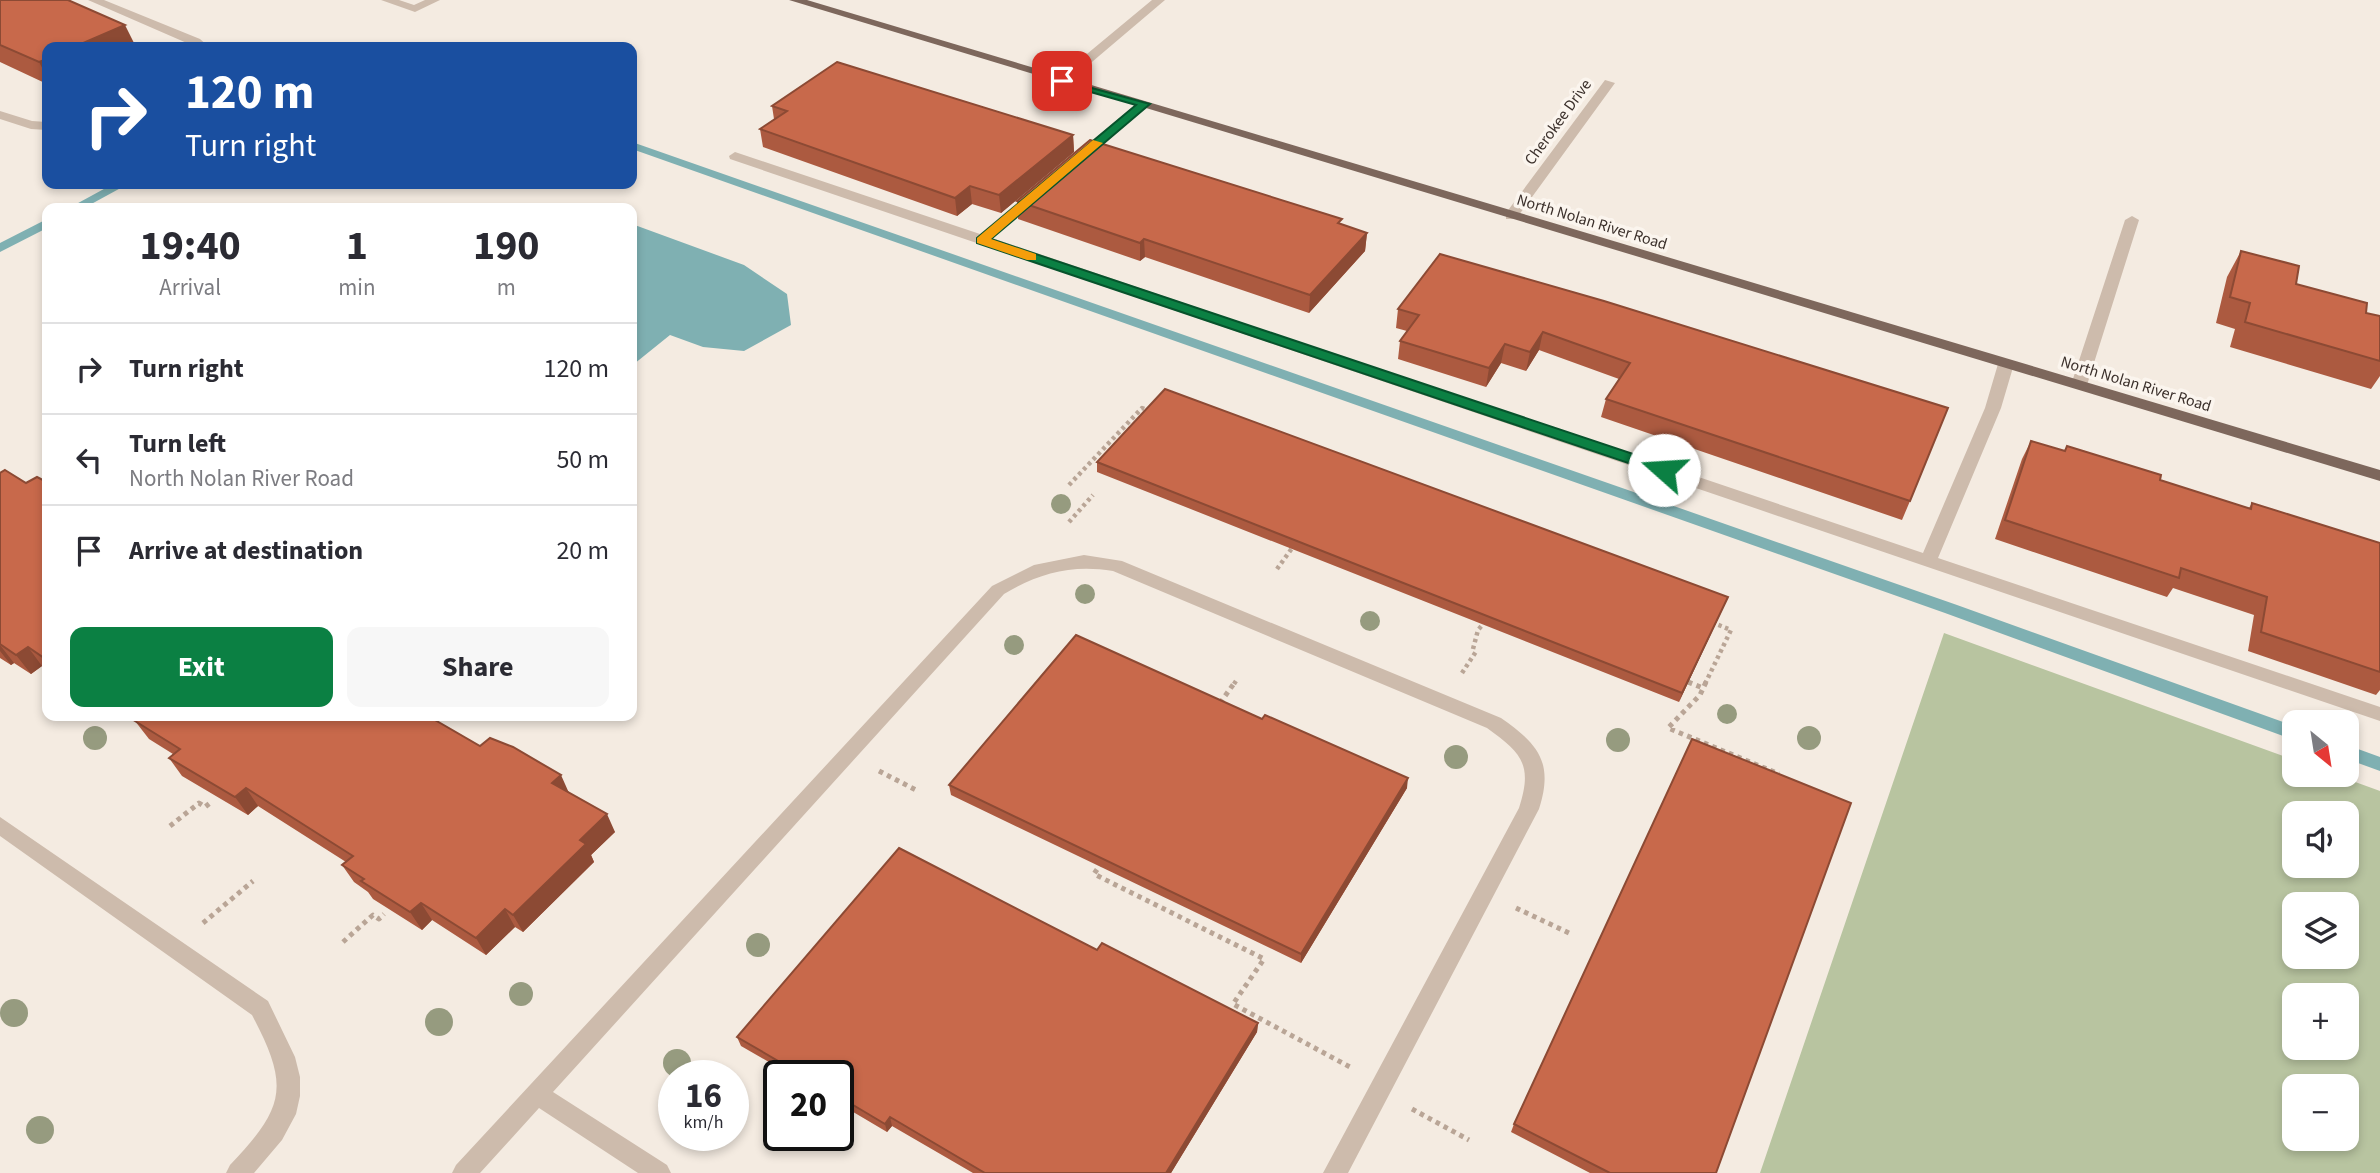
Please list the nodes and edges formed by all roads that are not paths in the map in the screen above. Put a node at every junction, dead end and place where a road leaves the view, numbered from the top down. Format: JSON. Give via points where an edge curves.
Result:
{"nodes":[{"id":1,"x":94,"y":0,"type":"edge"},
{"id":2,"x":387,"y":0,"type":"edge"},
{"id":3,"x":434,"y":0,"type":"edge"},
{"id":4,"x":796,"y":0,"type":"edge"},
{"id":5,"x":1159,"y":0,"type":"edge"},
{"id":6,"x":197,"y":42,"type":"edge"},
{"id":7,"x":1062,"y":81,"type":"junction"},
{"id":8,"x":1609,"y":83,"type":"dead end"},
{"id":9,"x":1144,"y":104,"type":"junction"},
{"id":10,"x":0,"y":115,"type":"edge"},
{"id":11,"x":42,"y":126,"type":"edge"},
{"id":12,"x":735,"y":156,"type":"dead end"},
{"id":13,"x":1072,"y":164,"type":"edge"},
{"id":14,"x":1042,"y":190,"type":"edge"},
{"id":15,"x":1511,"y":216,"type":"junction"},
{"id":16,"x":2132,"y":220,"type":"dead end"},
{"id":17,"x":982,"y":240,"type":"junction"},
{"id":18,"x":2006,"y":364,"type":"junction"},
{"id":19,"x":2079,"y":386,"type":"junction"},
{"id":20,"x":2380,"y":476,"type":"edge"},
{"id":21,"x":1929,"y":559,"type":"junction"},
{"id":22,"x":2380,"y":715,"type":"edge"},
{"id":23,"x":0,"y":825,"type":"edge"},
{"id":24,"x":537,"y":1094,"type":"junction"},
{"id":25,"x":237,"y":1173,"type":"edge"},
{"id":26,"x":464,"y":1173,"type":"edge"},
{"id":27,"x":659,"y":1173,"type":"edge"},
{"id":28,"x":1335,"y":1173,"type":"edge"}],
"edges":[{"from":1,"to":6,"type":"street"},
{"from":2,"to":3,"type":"street","via":[[415,9]]},
{"from":4,"to":7,"type":"main road","name":"North Nolan River Road"},
{"from":5,"to":7,"type":"street"},
{"from":7,"to":9,"type":"main road","name":"North Nolan River Road"},
{"from":8,"to":15,"type":"street","name":"Cherokee Drive"},
{"from":9,"to":13,"type":"street"},
{"from":9,"to":15,"type":"main road","name":"North Nolan River Road"},
{"from":10,"to":11,"type":"street"},
{"from":12,"to":17,"type":"street"},
{"from":14,"to":17,"type":"street"},
{"from":15,"to":18,"type":"main road","name":"North Nolan River Road"},
{"from":16,"to":19,"type":"street"},
{"from":17,"to":21,"type":"street"},
{"from":18,"to":19,"type":"main road","name":"North Nolan River Road"},
{"from":18,"to":21,"type":"street","via":[[1993,408]]},
{"from":19,"to":20,"type":"main road","name":"North Nolan River Road"},
{"from":21,"to":22,"type":"street"},
{"from":23,"to":25,"type":"street","via":[[260,1008],[288,1064],[292,1087],[284,1117],[265,1146]]},
{"from":24,"to":26,"type":"street"},
{"from":24,"to":27,"type":"street"},
{"from":24,"to":28,"type":"street","via":[[999,590],[1023,574],[1079,560],[1116,565],[1494,723],[1537,765],[1538,785],[1529,809]]}]}
